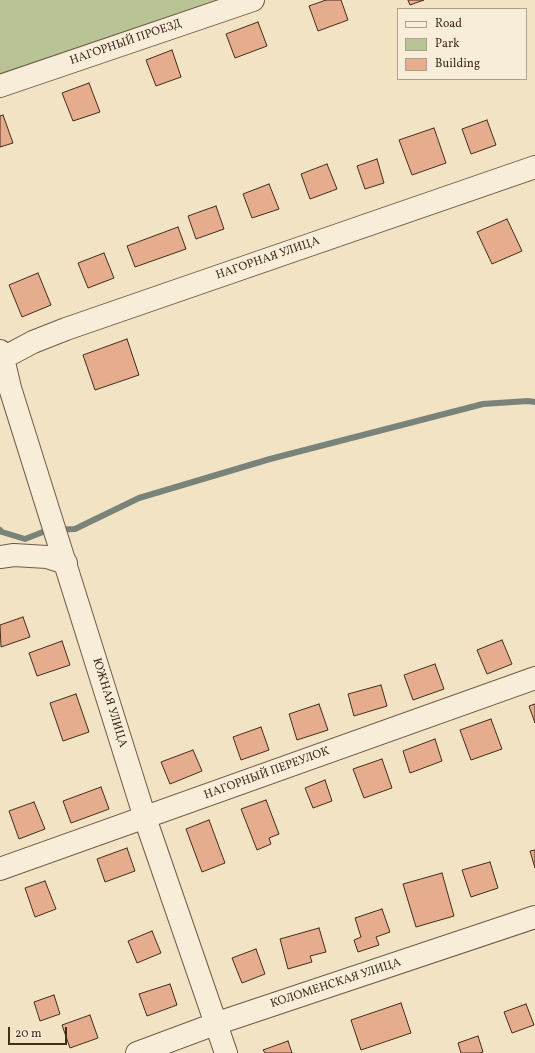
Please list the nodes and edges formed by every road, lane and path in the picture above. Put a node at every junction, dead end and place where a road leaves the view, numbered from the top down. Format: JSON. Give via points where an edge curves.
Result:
{"nodes":[{"id":1,"x":252,"y":0,"type":"edge"},
{"id":2,"x":0,"y":86,"type":"edge"},
{"id":3,"x":535,"y":167,"type":"edge"},
{"id":4,"x":2,"y":354,"type":"edge"},
{"id":5,"x":5,"y":389,"type":"edge"},
{"id":6,"x":0,"y":557,"type":"edge"},
{"id":7,"x":66,"y":564,"type":"junction"},
{"id":8,"x":535,"y":678,"type":"edge"},
{"id":9,"x":145,"y":818,"type":"junction"},
{"id":10,"x":0,"y":869,"type":"edge"},
{"id":11,"x":535,"y":917,"type":"edge"},
{"id":12,"x":215,"y":1024,"type":"junction"},
{"id":13,"x":137,"y":1053,"type":"edge"},
{"id":14,"x":226,"y":1053,"type":"edge"}],
"edges":[{"from":1,"to":2,"type":"street","name":"НАГОРНЫЙ ПРОЕЗД"},
{"from":3,"to":4,"type":"street","name":"НАГОРНАЯ УЛИЦА","via":[[66,329]]},
{"from":4,"to":5,"type":"street","name":"ЮЖНАЯ УЛИЦА"},
{"from":5,"to":7,"type":"street","name":"ЮЖНАЯ УЛИЦА"},
{"from":6,"to":7,"type":"street","via":[[47,557]]},
{"from":7,"to":9,"type":"street","name":"ЮЖНАЯ УЛИЦА"},
{"from":8,"to":9,"type":"street","name":"НАГОРНЫЙ ПЕРЕУЛОК"},
{"from":9,"to":10,"type":"street","name":"НАГОРНЫЙ ПЕРЕУЛОК"},
{"from":9,"to":12,"type":"street","name":"ЮЖНАЯ УЛИЦА"},
{"from":11,"to":12,"type":"street","name":"КОЛОМЕНСКАЯ УЛИЦА"},
{"from":12,"to":13,"type":"street","name":"КОЛОМЕНСКАЯ УЛИЦА"},
{"from":12,"to":14,"type":"street","name":"ЮЖНАЯ УЛИЦА"}]}
